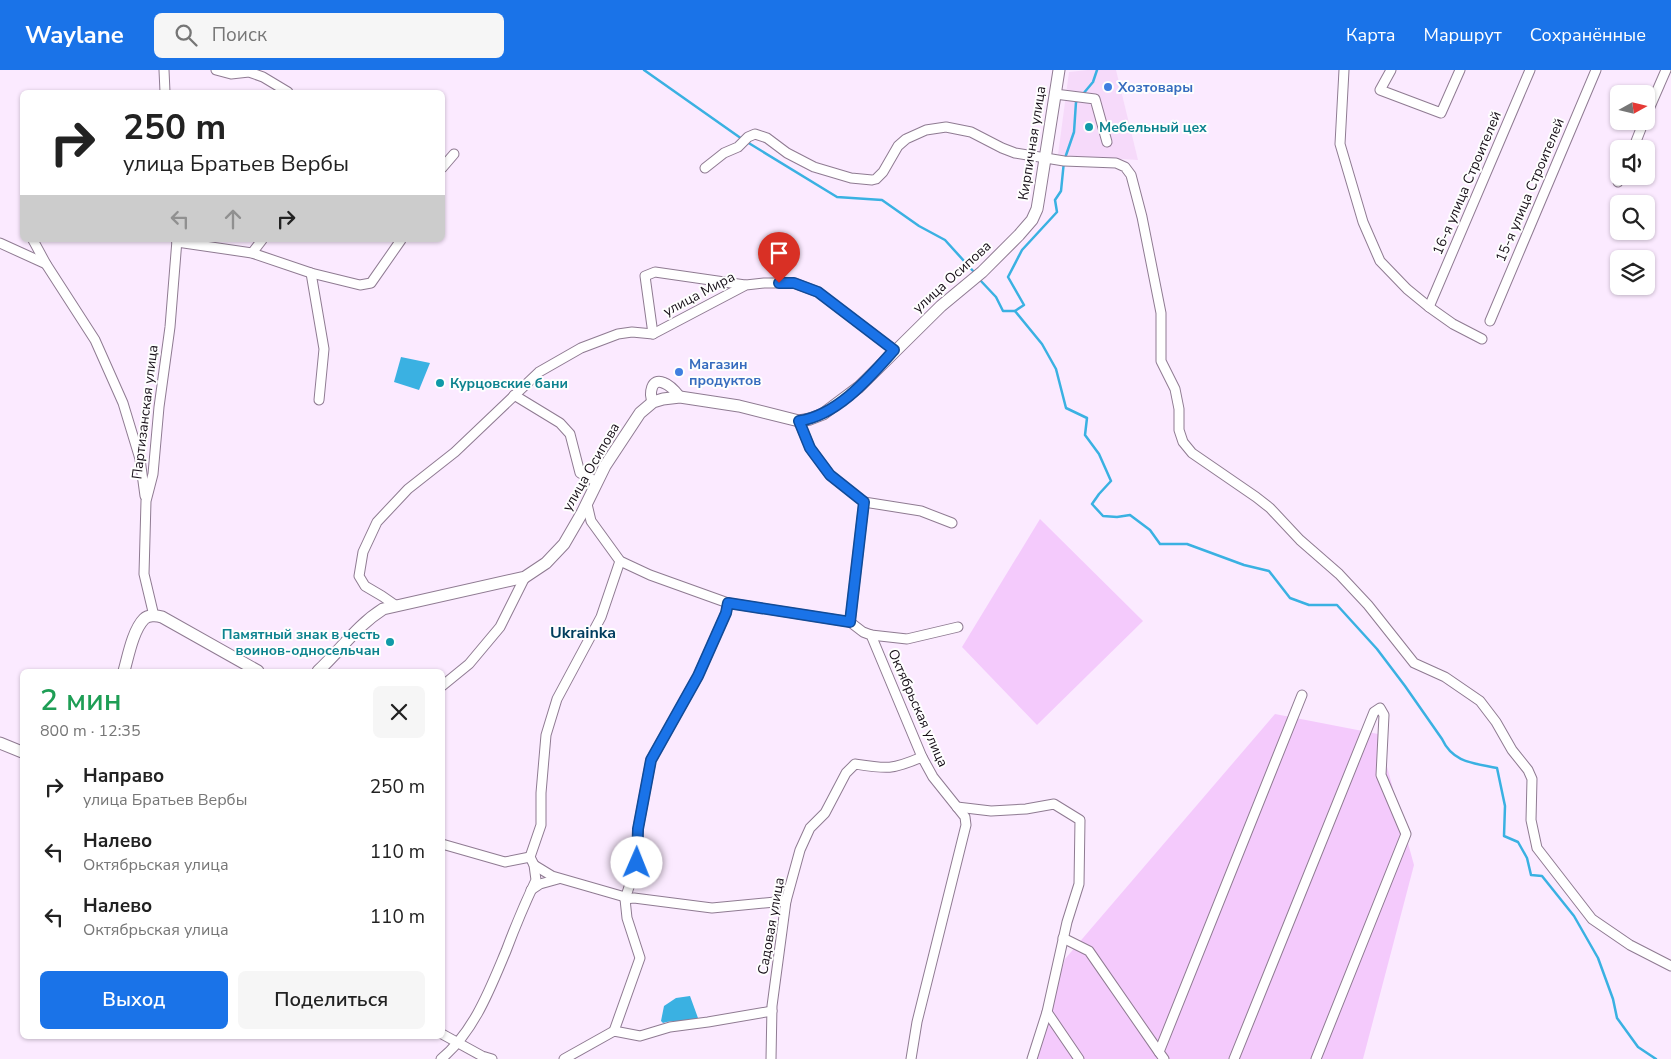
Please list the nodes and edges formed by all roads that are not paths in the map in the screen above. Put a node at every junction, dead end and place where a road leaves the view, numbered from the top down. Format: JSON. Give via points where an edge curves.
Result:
{"nodes":[{"id":1,"x":164,"y":70,"type":"edge"},
{"id":2,"x":216,"y":70,"type":"edge"},
{"id":3,"x":1058,"y":70,"type":"edge"},
{"id":4,"x":1344,"y":70,"type":"edge"},
{"id":5,"x":1391,"y":70,"type":"edge"},
{"id":6,"x":1460,"y":70,"type":"edge"},
{"id":7,"x":1530,"y":70,"type":"edge"},
{"id":8,"x":1596,"y":70,"type":"edge"},
{"id":9,"x":1666,"y":70,"type":"edge"},
{"id":10,"x":165,"y":90,"type":"edge"},
{"id":11,"x":285,"y":90,"type":"edge"},
{"id":12,"x":1055,"y":94,"type":"junction"},
{"id":13,"x":1655,"y":95,"type":"edge"},
{"id":14,"x":1108,"y":142,"type":"dead end"},
{"id":15,"x":454,"y":154,"type":"dead end"},
{"id":16,"x":1044,"y":157,"type":"junction"},
{"id":17,"x":445,"y":164,"type":"edge"},
{"id":18,"x":704,"y":168,"type":"dead end"},
{"id":19,"x":1032,"y":220,"type":"joint"},
{"id":20,"x":34,"y":242,"type":"edge"},
{"id":21,"x":177,"y":242,"type":"edge"},
{"id":22,"x":183,"y":242,"type":"edge"},
{"id":23,"x":260,"y":242,"type":"edge"},
{"id":24,"x":400,"y":242,"type":"edge"},
{"id":25,"x":0,"y":243,"type":"edge"},
{"id":26,"x":252,"y":253,"type":"junction"},
{"id":27,"x":46,"y":264,"type":"junction"},
{"id":28,"x":311,"y":273,"type":"junction"},
{"id":29,"x":746,"y":285,"type":"junction"},
{"id":30,"x":1429,"y":307,"type":"junction"},
{"id":31,"x":1490,"y":322,"type":"dead end"},
{"id":32,"x":653,"y":334,"type":"junction"},
{"id":33,"x":1482,"y":339,"type":"dead end"},
{"id":34,"x":894,"y":350,"type":"junction"},
{"id":35,"x":514,"y":395,"type":"junction"},
{"id":36,"x":680,"y":397,"type":"junction"},
{"id":37,"x":319,"y":400,"type":"dead end"},
{"id":38,"x":654,"y":402,"type":"junction"},
{"id":39,"x":799,"y":421,"type":"junction"},
{"id":40,"x":597,"y":482,"type":"junction"},
{"id":41,"x":146,"y":502,"type":"junction"},
{"id":42,"x":864,"y":502,"type":"junction"},
{"id":43,"x":587,"y":504,"type":"junction"},
{"id":44,"x":952,"y":523,"type":"dead end"},
{"id":45,"x":620,"y":561,"type":"junction"},
{"id":46,"x":525,"y":577,"type":"junction"},
{"id":47,"x":728,"y":603,"type":"junction"},
{"id":48,"x":395,"y":605,"type":"junction"},
{"id":49,"x":154,"y":616,"type":"junction"},
{"id":50,"x":850,"y":622,"type":"junction"},
{"id":51,"x":958,"y":627,"type":"dead end"},
{"id":52,"x":871,"y":636,"type":"junction"},
{"id":53,"x":125,"y":669,"type":"edge"},
{"id":54,"x":254,"y":669,"type":"edge"},
{"id":55,"x":321,"y":669,"type":"edge"},
{"id":56,"x":445,"y":684,"type":"edge"},
{"id":57,"x":1302,"y":695,"type":"dead end"},
{"id":58,"x":0,"y":743,"type":"edge"},
{"id":59,"x":20,"y":751,"type":"edge"},
{"id":60,"x":922,"y":757,"type":"junction"},
{"id":61,"x":957,"y":807,"type":"junction"},
{"id":62,"x":445,"y":845,"type":"edge"},
{"id":63,"x":532,"y":861,"type":"junction"},
{"id":64,"x":561,"y":879,"type":"junction"},
{"id":65,"x":531,"y":890,"type":"junction"},
{"id":66,"x":625,"y":900,"type":"junction"},
{"id":67,"x":786,"y":901,"type":"junction"},
{"id":68,"x":1063,"y":938,"type":"junction"},
{"id":69,"x":1671,"y":966,"type":"edge"},
{"id":70,"x":772,"y":1012,"type":"junction"},
{"id":71,"x":1047,"y":1012,"type":"junction"},
{"id":72,"x":614,"y":1031,"type":"junction"},
{"id":73,"x":445,"y":1036,"type":"edge"},
{"id":74,"x":458,"y":1042,"type":"junction"},
{"id":75,"x":1161,"y":1056,"type":"edge"},
{"id":76,"x":441,"y":1059,"type":"edge"},
{"id":77,"x":492,"y":1059,"type":"edge"},
{"id":78,"x":564,"y":1059,"type":"edge"},
{"id":79,"x":771,"y":1059,"type":"edge"},
{"id":80,"x":911,"y":1059,"type":"edge"},
{"id":81,"x":1032,"y":1059,"type":"edge"},
{"id":82,"x":1079,"y":1059,"type":"edge"},
{"id":83,"x":1234,"y":1059,"type":"edge"},
{"id":84,"x":1316,"y":1059,"type":"edge"}],
"edges":[{"from":1,"to":10,"type":"street"},
{"from":2,"to":11,"type":"street","via":[[231,74],[249,72]]},
{"from":3,"to":12,"type":"main road","name":"Кирпичная улица"},
{"from":4,"to":30,"type":"street","via":[[1340,144],[1363,222],[1380,261]]},
{"from":5,"to":6,"type":"street","via":[[1380,90],[1441,113]]},
{"from":7,"to":30,"type":"street","name":"16-я улица Строителей"},
{"from":8,"to":31,"type":"street","name":"15-я улица Строителей"},
{"from":9,"to":13,"type":"street"},
{"from":12,"to":14,"type":"street","via":[[1095,99]]},
{"from":12,"to":16,"type":"main road","name":"Кирпичная улица"},
{"from":15,"to":17,"type":"street"},
{"from":16,"to":18,"type":"street","via":[[1015,153],[971,132],[936,127],[906,139],[898,146],[883,172],[872,180],[851,178],[814,167],[755,134]]},
{"from":16,"to":19,"type":"main road","name":"Кирпичная улица","via":[[1037,209]]},
{"from":16,"to":69,"type":"street","via":[[1084,163],[1116,163],[1128,170],[1142,217],[1160,314],[1161,361],[1176,388],[1183,442],[1192,453],[1270,508],[1368,605],[1414,662],[1480,700],[1530,775],[1533,791],[1531,820],[1537,848],[1592,919],[1630,945]]},
{"from":19,"to":34,"type":"main road","name":"улица Осипова","via":[[982,272]]},
{"from":20,"to":27,"type":"street"},
{"from":21,"to":41,"type":"street","name":"Партизанская улица","via":[[153,474]]},
{"from":22,"to":26,"type":"street"},
{"from":23,"to":26,"type":"street"},
{"from":24,"to":28,"type":"street","via":[[371,283],[360,285]]},
{"from":25,"to":27,"type":"street"},
{"from":26,"to":28,"type":"street"},
{"from":27,"to":41,"type":"street","via":[[95,340],[122,403],[140,459]]},
{"from":28,"to":37,"type":"street","via":[[324,349]]},
{"from":29,"to":32,"type":"street","name":"улица Мира"},
{"from":29,"to":32,"type":"street","via":[[655,272],[645,276]]},
{"from":29,"to":34,"type":"street","name":"улица Мира","via":[[794,283],[818,292]]},
{"from":30,"to":33,"type":"street"},
{"from":32,"to":35,"type":"street","via":[[618,334],[581,348],[539,372]]},
{"from":34,"to":39,"type":"main road","name":"улица Осипова","via":[[840,402],[823,414]]},
{"from":35,"to":40,"type":"street","via":[[560,423],[570,434],[580,473]]},
{"from":35,"to":48,"type":"street","via":[[455,452],[408,489],[377,522],[363,552],[359,576],[364,586]]},
{"from":36,"to":38,"type":"main road"},
{"from":36,"to":38,"type":"street","via":[[666,384],[658,382],[651,389]]},
{"from":36,"to":39,"type":"main road","via":[[739,406]]},
{"from":38,"to":40,"type":"main road","name":"улица Осипова","via":[[640,413]]},
{"from":39,"to":42,"type":"street","via":[[810,448],[830,475]]},
{"from":40,"to":43,"type":"main road","name":"улица Осипова"},
{"from":41,"to":49,"type":"street","name":"Партизанская улица","via":[[144,574]]},
{"from":42,"to":44,"type":"street","via":[[921,511]]},
{"from":42,"to":50,"type":"street"},
{"from":43,"to":45,"type":"street","via":[[591,521]]},
{"from":43,"to":46,"type":"main road","name":"улица Осипова","via":[[564,544],[546,563]]},
{"from":45,"to":47,"type":"street"},
{"from":45,"to":63,"type":"street","via":[[601,617],[558,699],[546,735],[541,825]]},
{"from":46,"to":48,"type":"main road","name":"улица Осипова"},
{"from":46,"to":56,"type":"street","via":[[500,627],[469,664]]},
{"from":47,"to":50,"type":"street"},
{"from":47,"to":66,"type":"street","via":[[698,676],[651,760],[638,829],[637,863]]},
{"from":48,"to":55,"type":"main road","name":"улица Осипова","via":[[371,616]]},
{"from":49,"to":53,"type":"main road","via":[[144,619],[138,629]]},
{"from":49,"to":54,"type":"main road","via":[[162,617]]},
{"from":50,"to":52,"type":"street"},
{"from":51,"to":52,"type":"street","via":[[907,639]]},
{"from":52,"to":60,"type":"street","name":"Октябрьская улица"},
{"from":57,"to":75,"type":"street"},
{"from":58,"to":59,"type":"main road"},
{"from":60,"to":61,"type":"street","name":"Октябрьская улица"},
{"from":60,"to":67,"type":"street","name":"Садовая улица","via":[[899,767],[884,769],[854,764],[825,813],[810,828],[800,850]]},
{"from":61,"to":68,"type":"street","via":[[991,811],[1054,804],[1080,820],[1080,884]]},
{"from":61,"to":80,"type":"street","name":"Октябрьская улица","via":[[965,817],[966,825],[917,1022]]},
{"from":62,"to":63,"type":"street","via":[[505,862]]},
{"from":63,"to":64,"type":"street"},
{"from":63,"to":65,"type":"street","via":[[536,880]]},
{"from":64,"to":65,"type":"street","via":[[540,884]]},
{"from":64,"to":66,"type":"street","via":[[625,897]]},
{"from":65,"to":74,"type":"street","via":[[488,995]]},
{"from":66,"to":67,"type":"street","via":[[634,898],[712,908]]},
{"from":66,"to":72,"type":"street","via":[[627,918],[640,958]]},
{"from":67,"to":70,"type":"street","name":"Садовая улица"},
{"from":68,"to":71,"type":"street"},
{"from":68,"to":75,"type":"street","via":[[1089,951]]},
{"from":70,"to":72,"type":"street","via":[[670,1027],[640,1036]]},
{"from":70,"to":79,"type":"street","name":"Садовая улица"},
{"from":71,"to":81,"type":"street"},
{"from":71,"to":82,"type":"street"},
{"from":72,"to":78,"type":"street"},
{"from":73,"to":74,"type":"street"},
{"from":74,"to":76,"type":"street"},
{"from":74,"to":77,"type":"street"},
{"from":83,"to":84,"type":"street","via":[[1374,712],[1380,708],[1384,715],[1381,775],[1406,834]]}]}
